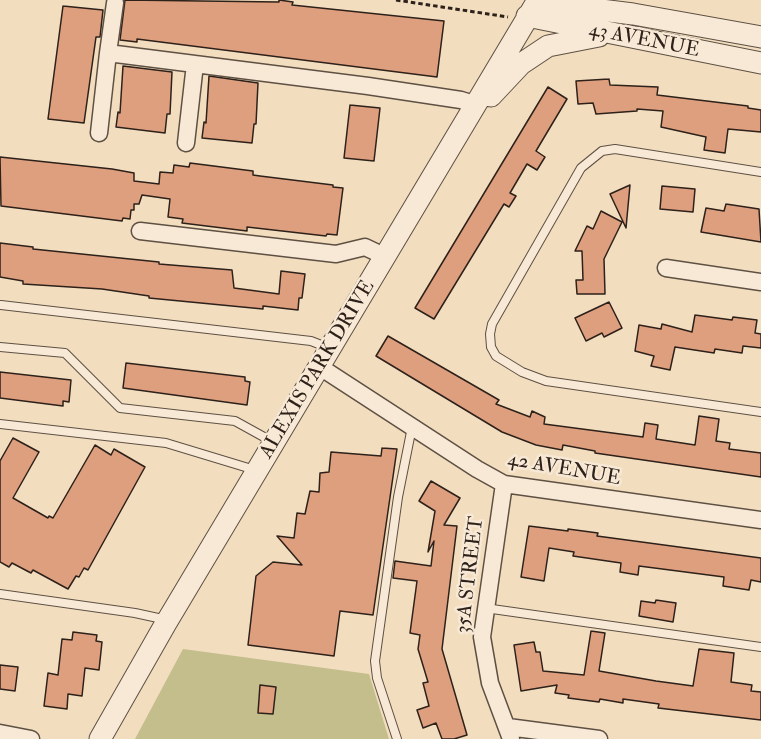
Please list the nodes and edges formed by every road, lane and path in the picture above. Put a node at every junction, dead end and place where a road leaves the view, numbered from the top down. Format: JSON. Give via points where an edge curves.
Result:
{"nodes":[{"id":1,"x":396,"y":0,"type":"edge"},
{"id":2,"x":605,"y":0,"type":"edge"},
{"id":3,"x":115,"y":3,"type":"dead end"},
{"id":4,"x":534,"y":6,"type":"edge"},
{"id":5,"x":633,"y":14,"type":"junction"},
{"id":6,"x":505,"y":24,"type":"dead end"},
{"id":7,"x":609,"y":35,"type":"junction"},
{"id":8,"x":761,"y":37,"type":"edge"},
{"id":9,"x":108,"y":53,"type":"junction"},
{"id":10,"x":761,"y":63,"type":"edge"},
{"id":11,"x":195,"y":64,"type":"junction"},
{"id":12,"x":471,"y":114,"type":"junction"},
{"id":13,"x":99,"y":133,"type":"dead end"},
{"id":14,"x":186,"y":143,"type":"dead end"},
{"id":15,"x":761,"y":172,"type":"edge"},
{"id":16,"x":140,"y":231,"type":"dead end"},
{"id":17,"x":386,"y":257,"type":"junction"},
{"id":18,"x":666,"y":268,"type":"dead end"},
{"id":19,"x":761,"y":282,"type":"edge"},
{"id":20,"x":1,"y":305,"type":"edge"},
{"id":21,"x":0,"y":347,"type":"edge"},
{"id":22,"x":325,"y":358,"type":"junction"},
{"id":23,"x":761,"y":412,"type":"edge"},
{"id":24,"x":0,"y":424,"type":"edge"},
{"id":25,"x":412,"y":427,"type":"junction"},
{"id":26,"x":274,"y":442,"type":"junction"},
{"id":27,"x":257,"y":471,"type":"junction"},
{"id":28,"x":504,"y":484,"type":"junction"},
{"id":29,"x":761,"y":520,"type":"edge"},
{"id":30,"x":0,"y":594,"type":"edge"},
{"id":31,"x":484,"y":608,"type":"junction"},
{"id":32,"x":166,"y":623,"type":"junction"},
{"id":33,"x":761,"y":647,"type":"edge"},
{"id":34,"x":0,"y":733,"type":"edge"},
{"id":35,"x":510,"y":733,"type":"edge"},
{"id":36,"x":31,"y":739,"type":"edge"},
{"id":37,"x":100,"y":739,"type":"edge"},
{"id":38,"x":397,"y":739,"type":"edge"},
{"id":39,"x":599,"y":739,"type":"edge"}],
"edges":[{"from":1,"to":6,"type":"path","via":[[508,17]]},
{"from":2,"to":5,"type":"street"},
{"from":3,"to":9,"type":"street"},
{"from":4,"to":5,"type":"street","name":"43 AVENUE"},
{"from":4,"to":7,"type":"street","name":"43 AVENUE"},
{"from":4,"to":12,"type":"street","name":"ALEXIS PARK DRIVE"},
{"from":5,"to":8,"type":"street","name":"43 AVENUE"},
{"from":7,"to":10,"type":"street","name":"43 AVENUE"},
{"from":7,"to":12,"type":"street","via":[[548,46],[521,64]]},
{"from":9,"to":11,"type":"street"},
{"from":9,"to":13,"type":"street"},
{"from":11,"to":12,"type":"street","via":[[461,100]]},
{"from":11,"to":14,"type":"street"},
{"from":12,"to":17,"type":"street","name":"ALEXIS PARK DRIVE"},
{"from":15,"to":23,"type":"lane","via":[[615,149],[602,151],[581,168],[492,324],[490,334],[496,356],[546,381]]},
{"from":16,"to":17,"type":"street","via":[[336,254],[365,247]]},
{"from":17,"to":22,"type":"street","name":"ALEXIS PARK DRIVE"},
{"from":18,"to":19,"type":"street"},
{"from":20,"to":22,"type":"lane","via":[[311,341]]},
{"from":21,"to":26,"type":"lane","via":[[64,353],[120,408],[235,421]]},
{"from":22,"to":25,"type":"street","name":"42 AVENUE"},
{"from":22,"to":26,"type":"street","name":"ALEXIS PARK DRIVE"},
{"from":24,"to":27,"type":"lane","via":[[166,443]]},
{"from":25,"to":28,"type":"street","name":"42 AVENUE"},
{"from":25,"to":38,"type":"lane","via":[[375,661]]},
{"from":26,"to":27,"type":"street","name":"ALEXIS PARK DRIVE"},
{"from":27,"to":32,"type":"street","name":"ALEXIS PARK DRIVE"},
{"from":28,"to":29,"type":"street","name":"42 AVENUE"},
{"from":28,"to":31,"type":"street","name":"35A STREET"},
{"from":30,"to":32,"type":"lane","via":[[135,613]]},
{"from":31,"to":33,"type":"lane"},
{"from":31,"to":35,"type":"street","name":"35A STREET","via":[[482,638],[490,683]]},
{"from":32,"to":37,"type":"street","name":"ALEXIS PARK DRIVE"},
{"from":34,"to":36,"type":"street"},
{"from":35,"to":39,"type":"street"}]}
